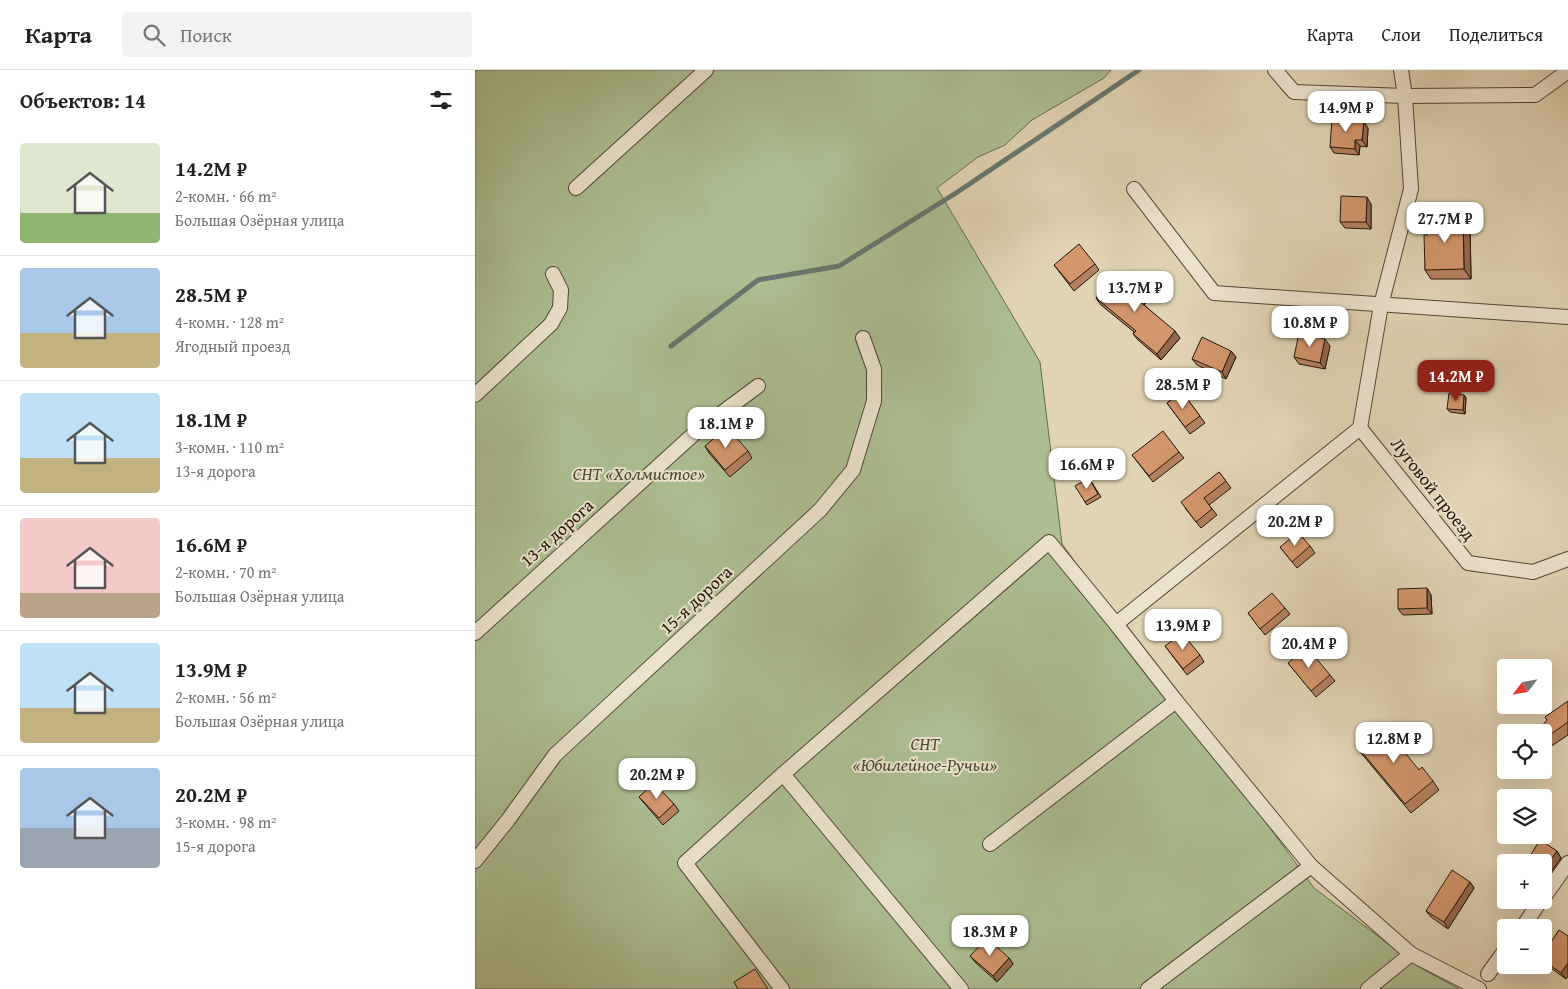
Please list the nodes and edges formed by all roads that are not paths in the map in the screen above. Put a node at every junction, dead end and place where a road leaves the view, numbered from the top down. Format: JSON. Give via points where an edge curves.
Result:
{"nodes":[{"id":1,"x":706,"y":70,"type":"edge"},
{"id":2,"x":1275,"y":70,"type":"edge"},
{"id":3,"x":1401,"y":70,"type":"edge"},
{"id":4,"x":1568,"y":71,"type":"edge"},
{"id":5,"x":1405,"y":96,"type":"junction"},
{"id":6,"x":576,"y":188,"type":"dead end"},
{"id":7,"x":1134,"y":189,"type":"dead end"},
{"id":8,"x":553,"y":274,"type":"dead end"},
{"id":9,"x":1381,"y":305,"type":"junction"},
{"id":10,"x":1568,"y":317,"type":"edge"},
{"id":11,"x":863,"y":338,"type":"dead end"},
{"id":12,"x":758,"y":386,"type":"dead end"},
{"id":13,"x":475,"y":395,"type":"edge"},
{"id":14,"x":1360,"y":428,"type":"junction"},
{"id":15,"x":1568,"y":559,"type":"edge"},
{"id":16,"x":1116,"y":624,"type":"junction"},
{"id":17,"x":475,"y":633,"type":"edge"},
{"id":18,"x":1176,"y":701,"type":"junction"},
{"id":19,"x":783,"y":774,"type":"junction"},
{"id":20,"x":990,"y":844,"type":"dead end"},
{"id":21,"x":475,"y":861,"type":"edge"},
{"id":22,"x":1568,"y":863,"type":"edge"},
{"id":23,"x":1311,"y":866,"type":"junction"},
{"id":24,"x":1552,"y":886,"type":"edge"},
{"id":25,"x":1411,"y":954,"type":"junction"},
{"id":26,"x":1497,"y":962,"type":"edge"},
{"id":27,"x":1488,"y":974,"type":"dead end"},
{"id":28,"x":782,"y":989,"type":"edge"},
{"id":29,"x":961,"y":989,"type":"edge"},
{"id":30,"x":1148,"y":989,"type":"edge"},
{"id":31,"x":1368,"y":989,"type":"edge"},
{"id":32,"x":1479,"y":989,"type":"edge"}],
"edges":[{"from":1,"to":6,"type":"street"},
{"from":2,"to":5,"type":"street","via":[[1294,92]]},
{"from":3,"to":5,"type":"street"},
{"from":4,"to":5,"type":"street","via":[[1535,95]]},
{"from":5,"to":9,"type":"street","via":[[1411,189]]},
{"from":7,"to":9,"type":"street","via":[[1214,293]]},
{"from":8,"to":13,"type":"street","via":[[561,290],[560,308],[551,324]]},
{"from":9,"to":10,"type":"street"},
{"from":9,"to":14,"type":"street"},
{"from":11,"to":21,"type":"street","name":"15-я дорога","via":[[874,369],[875,401],[853,470],[820,510],[555,755]]},
{"from":12,"to":17,"type":"street","name":"13-я дорога","via":[[696,432]]},
{"from":14,"to":15,"type":"street","name":"Луговой проезд","via":[[1468,563],[1533,572]]},
{"from":14,"to":16,"type":"street"},
{"from":16,"to":18,"type":"street"},
{"from":16,"to":19,"type":"street","via":[[1049,542]]},
{"from":18,"to":20,"type":"street"},
{"from":18,"to":23,"type":"street"},
{"from":19,"to":28,"type":"street","via":[[685,864]]},
{"from":19,"to":29,"type":"street"},
{"from":22,"to":24,"type":"street"},
{"from":23,"to":25,"type":"street"},
{"from":23,"to":30,"type":"street"},
{"from":25,"to":31,"type":"street"},
{"from":25,"to":32,"type":"street"},
{"from":26,"to":27,"type":"street"}]}
